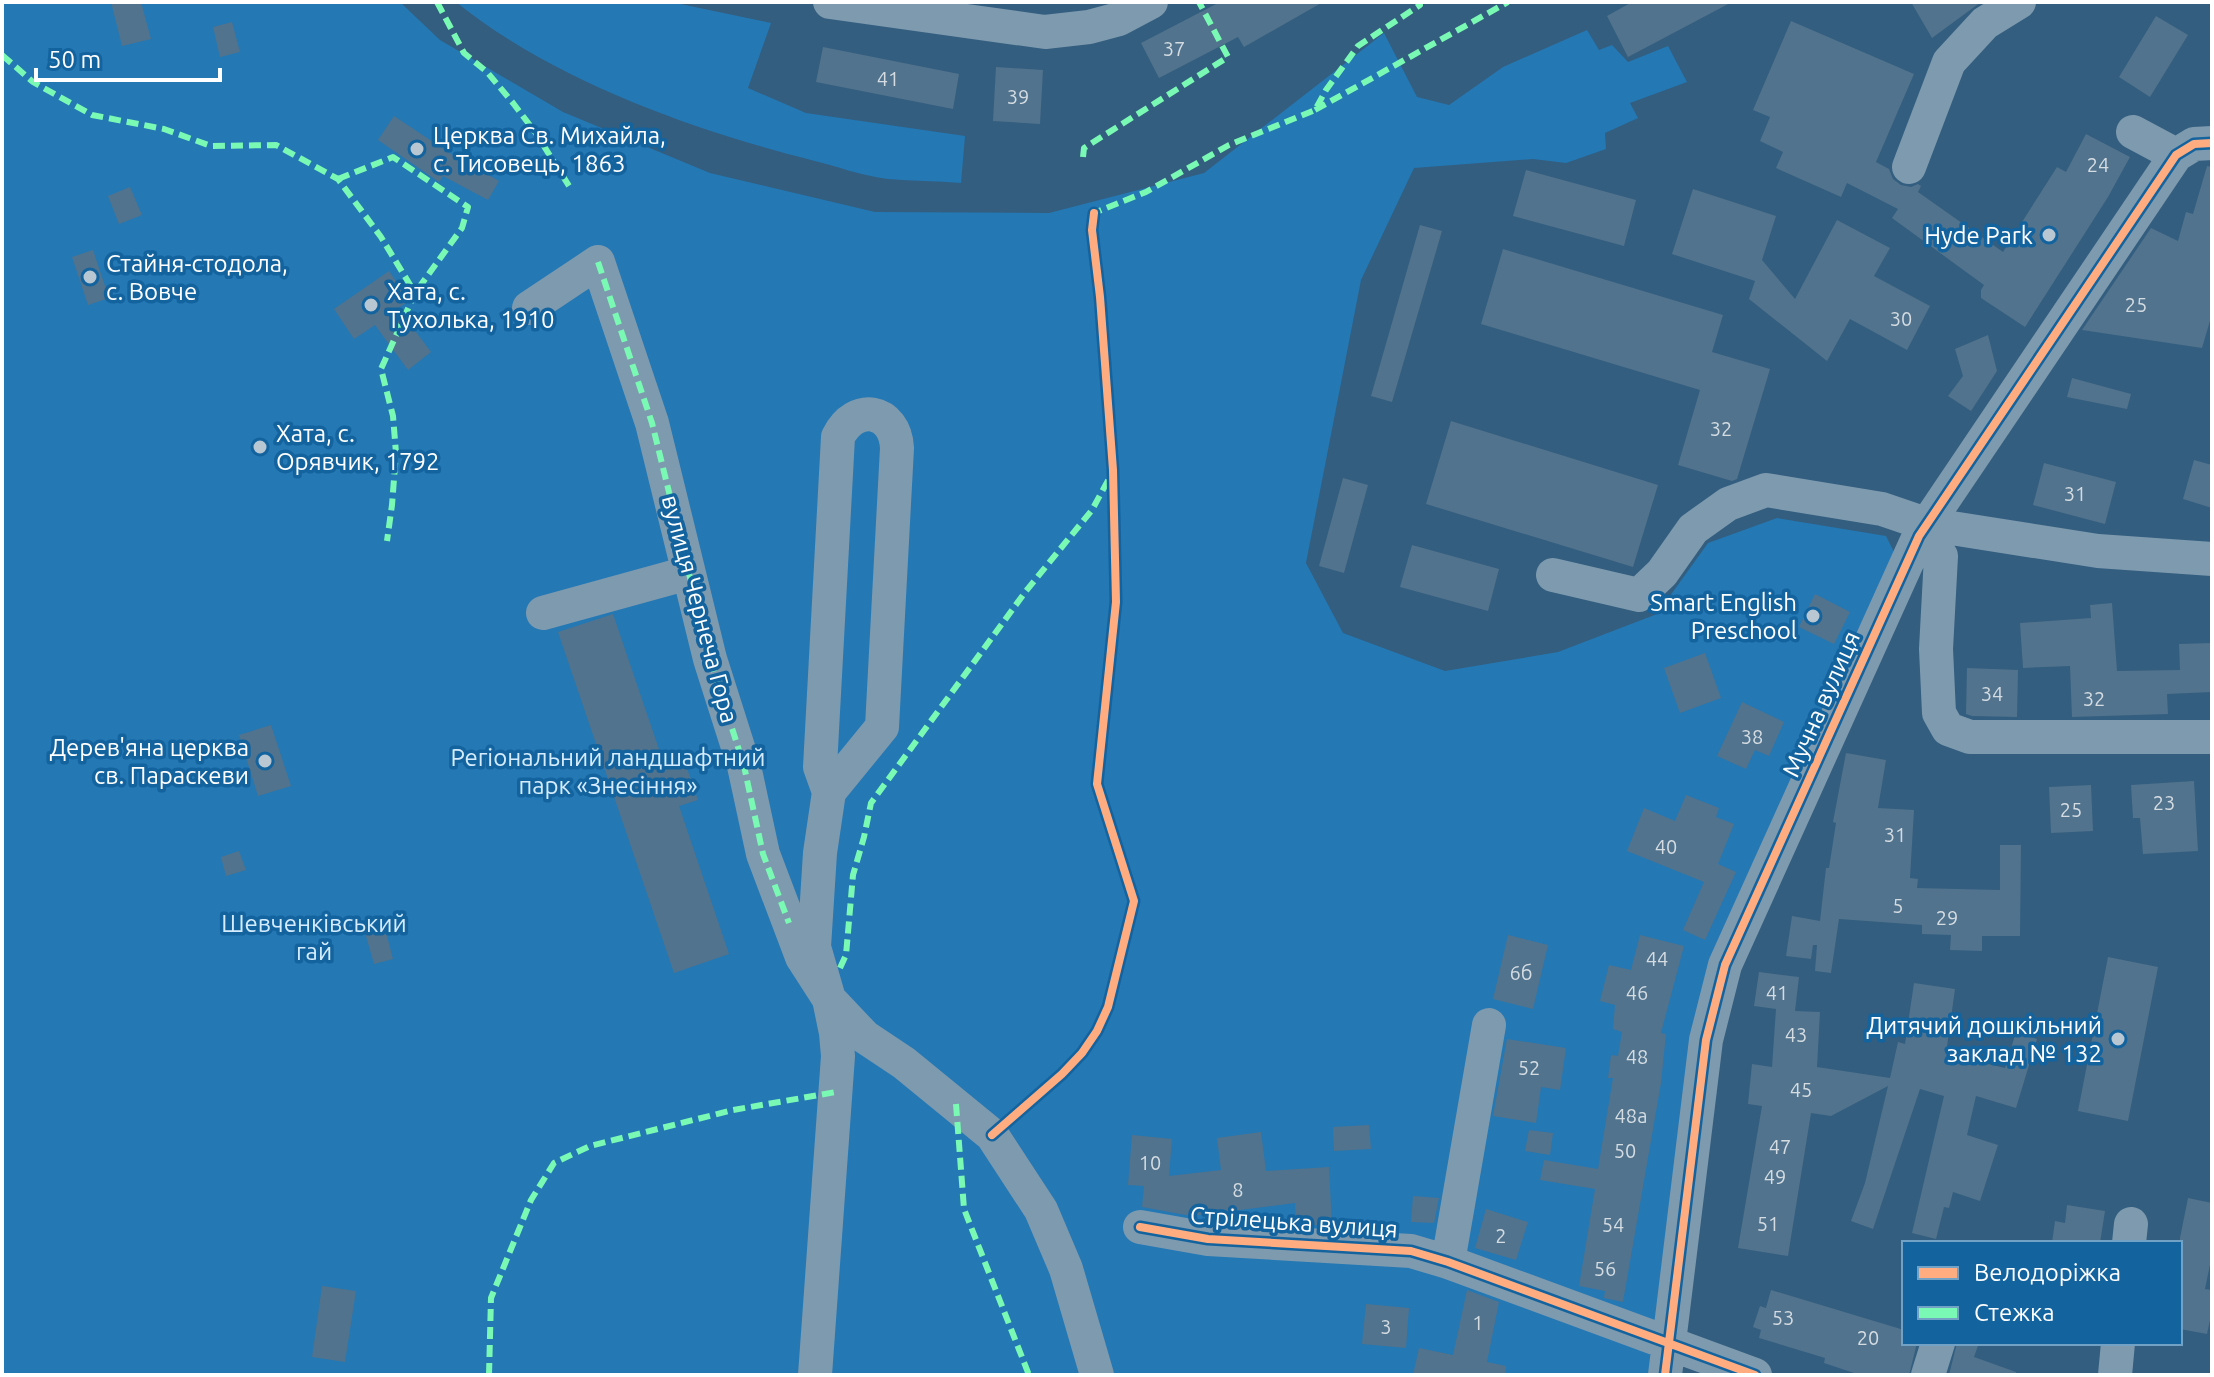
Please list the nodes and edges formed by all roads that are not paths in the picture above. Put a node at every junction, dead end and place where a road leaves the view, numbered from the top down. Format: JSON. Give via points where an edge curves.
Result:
{"nodes":[{"id":1,"x":830,"y":2,"type":"edge"},
{"id":2,"x":1151,"y":2,"type":"edge"},
{"id":3,"x":2019,"y":2,"type":"edge"},
{"id":4,"x":1119,"y":10,"type":"edge"},
{"id":5,"x":2133,"y":132,"type":"dead end"},
{"id":6,"x":2212,"y":143,"type":"edge"},
{"id":7,"x":2176,"y":155,"type":"junction"},
{"id":8,"x":1909,"y":167,"type":"dead end"},
{"id":9,"x":529,"y":308,"type":"dead end"},
{"id":10,"x":1922,"y":530,"type":"junction"},
{"id":11,"x":2212,"y":559,"type":"edge"},
{"id":12,"x":688,"y":573,"type":"junction"},
{"id":13,"x":1553,"y":575,"type":"dead end"},
{"id":14,"x":543,"y":613,"type":"dead end"},
{"id":15,"x":2212,"y":737,"type":"edge"},
{"id":16,"x":829,"y":792,"type":"junction"},
{"id":17,"x":829,"y":999,"type":"junction"},
{"id":18,"x":1489,"y":1025,"type":"dead end"},
{"id":19,"x":1140,"y":1227,"type":"dead end"},
{"id":20,"x":1448,"y":1262,"type":"junction"},
{"id":21,"x":1937,"y":1345,"type":"edge"},
{"id":22,"x":2118,"y":1345,"type":"edge"},
{"id":23,"x":1668,"y":1359,"type":"edge"},
{"id":24,"x":815,"y":1375,"type":"edge"},
{"id":25,"x":1097,"y":1375,"type":"edge"},
{"id":26,"x":1755,"y":1375,"type":"edge"},
{"id":27,"x":1928,"y":1375,"type":"edge"},
{"id":28,"x":2115,"y":1375,"type":"edge"}],
"edges":[{"from":1,"to":4,"type":"street","via":[[1045,32],[1089,27]]},
{"from":2,"to":4,"type":"street"},
{"from":3,"to":8,"type":"street","via":[[1985,23],[1949,62]]},
{"from":5,"to":7,"type":"street"},
{"from":6,"to":7,"type":"street","via":[[2194,144]]},
{"from":7,"to":10,"type":"street","name":"Мучна вулиця"},
{"from":9,"to":12,"type":"street","name":"вулиця Чернеча Гора","via":[[598,262],[652,423]]},
{"from":10,"to":11,"type":"street"},
{"from":10,"to":13,"type":"street","via":[[1882,509],[1766,490],[1728,504],[1693,529],[1639,595]]},
{"from":10,"to":15,"type":"street","via":[[1941,556],[1937,665],[1939,713],[1948,729],[1970,737]]},
{"from":10,"to":23,"type":"street","name":"Мучна вулиця","via":[[1725,965],[1706,1040]]},
{"from":12,"to":14,"type":"street"},
{"from":12,"to":17,"type":"street","name":"вулиця Чернеча Гора","via":[[744,766],[763,854],[802,957]]},
{"from":16,"to":16,"type":"street","via":[[882,727],[897,436],[873,415],[851,418],[838,437],[820,767]]},
{"from":16,"to":17,"type":"street","via":[[814,947]]},
{"from":17,"to":24,"type":"street","via":[[838,1056]]},
{"from":17,"to":25,"type":"street","name":"вулиця Чернеча Гора","via":[[865,1037],[992,1135],[1041,1210],[1066,1269]]},
{"from":18,"to":20,"type":"street"},
{"from":19,"to":20,"type":"street","name":"Стрілецька вулиця","via":[[1208,1239],[1411,1251]]},
{"from":20,"to":23,"type":"street","name":"Стрілецька вулиця"},
{"from":21,"to":27,"type":"street"},
{"from":22,"to":28,"type":"street"},
{"from":23,"to":26,"type":"street","name":"Стрілецька вулиця"}]}
